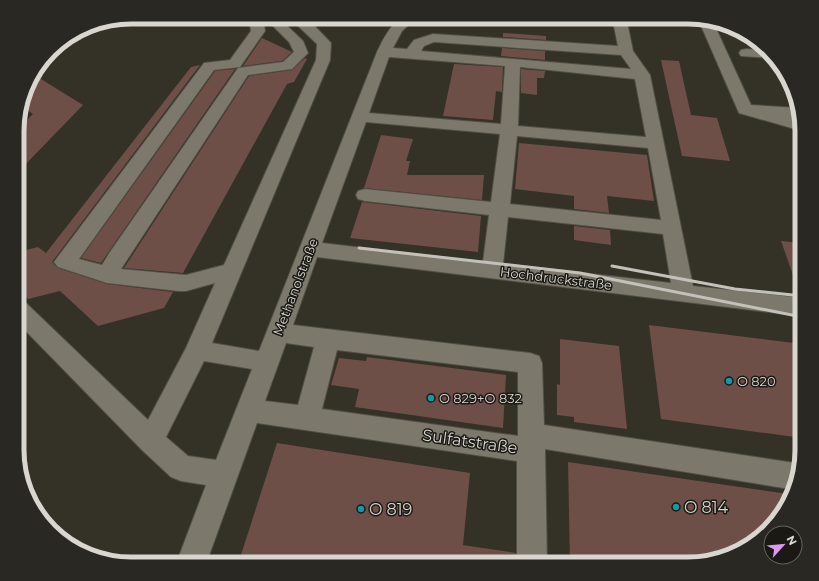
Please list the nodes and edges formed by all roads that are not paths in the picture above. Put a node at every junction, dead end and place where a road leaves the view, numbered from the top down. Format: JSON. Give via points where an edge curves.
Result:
{"nodes":[{"id":1,"x":276,"y":24,"type":"edge"},
{"id":2,"x":304,"y":24,"type":"edge"},
{"id":3,"x":401,"y":24,"type":"edge"},
{"id":4,"x":620,"y":24,"type":"edge"},
{"id":5,"x":708,"y":26,"type":"edge"},
{"id":6,"x":264,"y":31,"type":"edge"},
{"id":7,"x":298,"y":43,"type":"junction"},
{"id":8,"x":324,"y":43,"type":"junction"},
{"id":9,"x":626,"y":51,"type":"junction"},
{"id":10,"x":384,"y":52,"type":"junction"},
{"id":11,"x":412,"y":53,"type":"junction"},
{"id":12,"x":746,"y":53,"type":"dead end"},
{"id":13,"x":763,"y":54,"type":"edge"},
{"id":14,"x":513,"y":62,"type":"junction"},
{"id":15,"x":642,"y":75,"type":"junction"},
{"id":16,"x":791,"y":105,"type":"edge"},
{"id":17,"x":745,"y":110,"type":"junction"},
{"id":18,"x":793,"y":113,"type":"edge"},
{"id":19,"x":360,"y":117,"type":"junction"},
{"id":20,"x":794,"y":117,"type":"edge"},
{"id":21,"x":795,"y":124,"type":"edge"},
{"id":22,"x":509,"y":130,"type":"junction"},
{"id":23,"x":655,"y":143,"type":"junction"},
{"id":24,"x":365,"y":195,"type":"dead end"},
{"id":25,"x":500,"y":210,"type":"junction"},
{"id":26,"x":672,"y":228,"type":"junction"},
{"id":27,"x":310,"y":249,"type":"junction"},
{"id":28,"x":232,"y":270,"type":"junction"},
{"id":29,"x":492,"y":271,"type":"junction"},
{"id":30,"x":107,"y":275,"type":"junction"},
{"id":31,"x":683,"y":293,"type":"junction"},
{"id":32,"x":795,"y":306,"type":"edge"},
{"id":33,"x":24,"y":315,"type":"edge"},
{"id":34,"x":278,"y":334,"type":"junction"},
{"id":35,"x":328,"y":340,"type":"junction"},
{"id":36,"x":197,"y":350,"type":"junction"},
{"id":37,"x":267,"y":362,"type":"junction"},
{"id":38,"x":249,"y":410,"type":"junction"},
{"id":39,"x":307,"y":418,"type":"junction"},
{"id":40,"x":151,"y":441,"type":"junction"},
{"id":41,"x":531,"y":443,"type":"junction"},
{"id":42,"x":224,"y":475,"type":"junction"},
{"id":43,"x":792,"y":476,"type":"edge"},
{"id":44,"x":194,"y":557,"type":"edge"},
{"id":45,"x":532,"y":557,"type":"edge"}],
"edges":[{"from":1,"to":7,"type":"street"},
{"from":2,"to":8,"type":"street"},
{"from":3,"to":10,"type":"street","name":"Methanolstraße"},
{"from":4,"to":9,"type":"street"},
{"from":5,"to":17,"type":"street"},
{"from":6,"to":7,"type":"street","via":[[280,41]]},
{"from":6,"to":30,"type":"street","via":[[235,64],[209,66],[65,262]]},
{"from":7,"to":8,"type":"street"},
{"from":7,"to":30,"type":"street","via":[[302,53],[287,66],[243,71]]},
{"from":8,"to":28,"type":"street","via":[[323,60]]},
{"from":9,"to":11,"type":"street","via":[[433,38],[419,43]]},
{"from":9,"to":15,"type":"street"},
{"from":10,"to":11,"type":"street"},
{"from":10,"to":19,"type":"street","name":"Methanolstraße"},
{"from":11,"to":14,"type":"street"},
{"from":12,"to":13,"type":"street"},
{"from":14,"to":15,"type":"street"},
{"from":14,"to":22,"type":"street"},
{"from":15,"to":23,"type":"street"},
{"from":16,"to":17,"type":"street"},
{"from":17,"to":18,"type":"street"},
{"from":17,"to":20,"type":"street"},
{"from":17,"to":21,"type":"street"},
{"from":19,"to":22,"type":"street"},
{"from":19,"to":27,"type":"street","name":"Methanolstraße"},
{"from":22,"to":23,"type":"street"},
{"from":22,"to":25,"type":"street"},
{"from":23,"to":26,"type":"street"},
{"from":24,"to":25,"type":"street"},
{"from":25,"to":26,"type":"street"},
{"from":25,"to":29,"type":"street"},
{"from":26,"to":31,"type":"street"},
{"from":27,"to":29,"type":"street","name":"Hochdruckstraße"},
{"from":27,"to":34,"type":"street","name":"Methanolstraße"},
{"from":28,"to":30,"type":"street","via":[[186,283]]},
{"from":28,"to":36,"type":"street"},
{"from":29,"to":31,"type":"street","name":"Hochdruckstraße"},
{"from":31,"to":32,"type":"street","name":"Hochdruckstraße"},
{"from":33,"to":40,"type":"street"},
{"from":34,"to":35,"type":"street"},
{"from":34,"to":37,"type":"street","name":"Methanolstraße"},
{"from":35,"to":39,"type":"street"},
{"from":35,"to":41,"type":"street","via":[[530,363]]},
{"from":36,"to":37,"type":"street"},
{"from":36,"to":40,"type":"street"},
{"from":37,"to":38,"type":"street","name":"Methanolstraße"},
{"from":38,"to":39,"type":"street","name":"Sulfatstraße"},
{"from":38,"to":42,"type":"street","name":"Methanolstraße"},
{"from":39,"to":41,"type":"street","name":"Sulfatstraße"},
{"from":40,"to":42,"type":"street","via":[[181,468]]},
{"from":41,"to":43,"type":"street","name":"Sulfatstraße"},
{"from":41,"to":45,"type":"street"},
{"from":42,"to":44,"type":"street","name":"Methanolstraße"}]}
